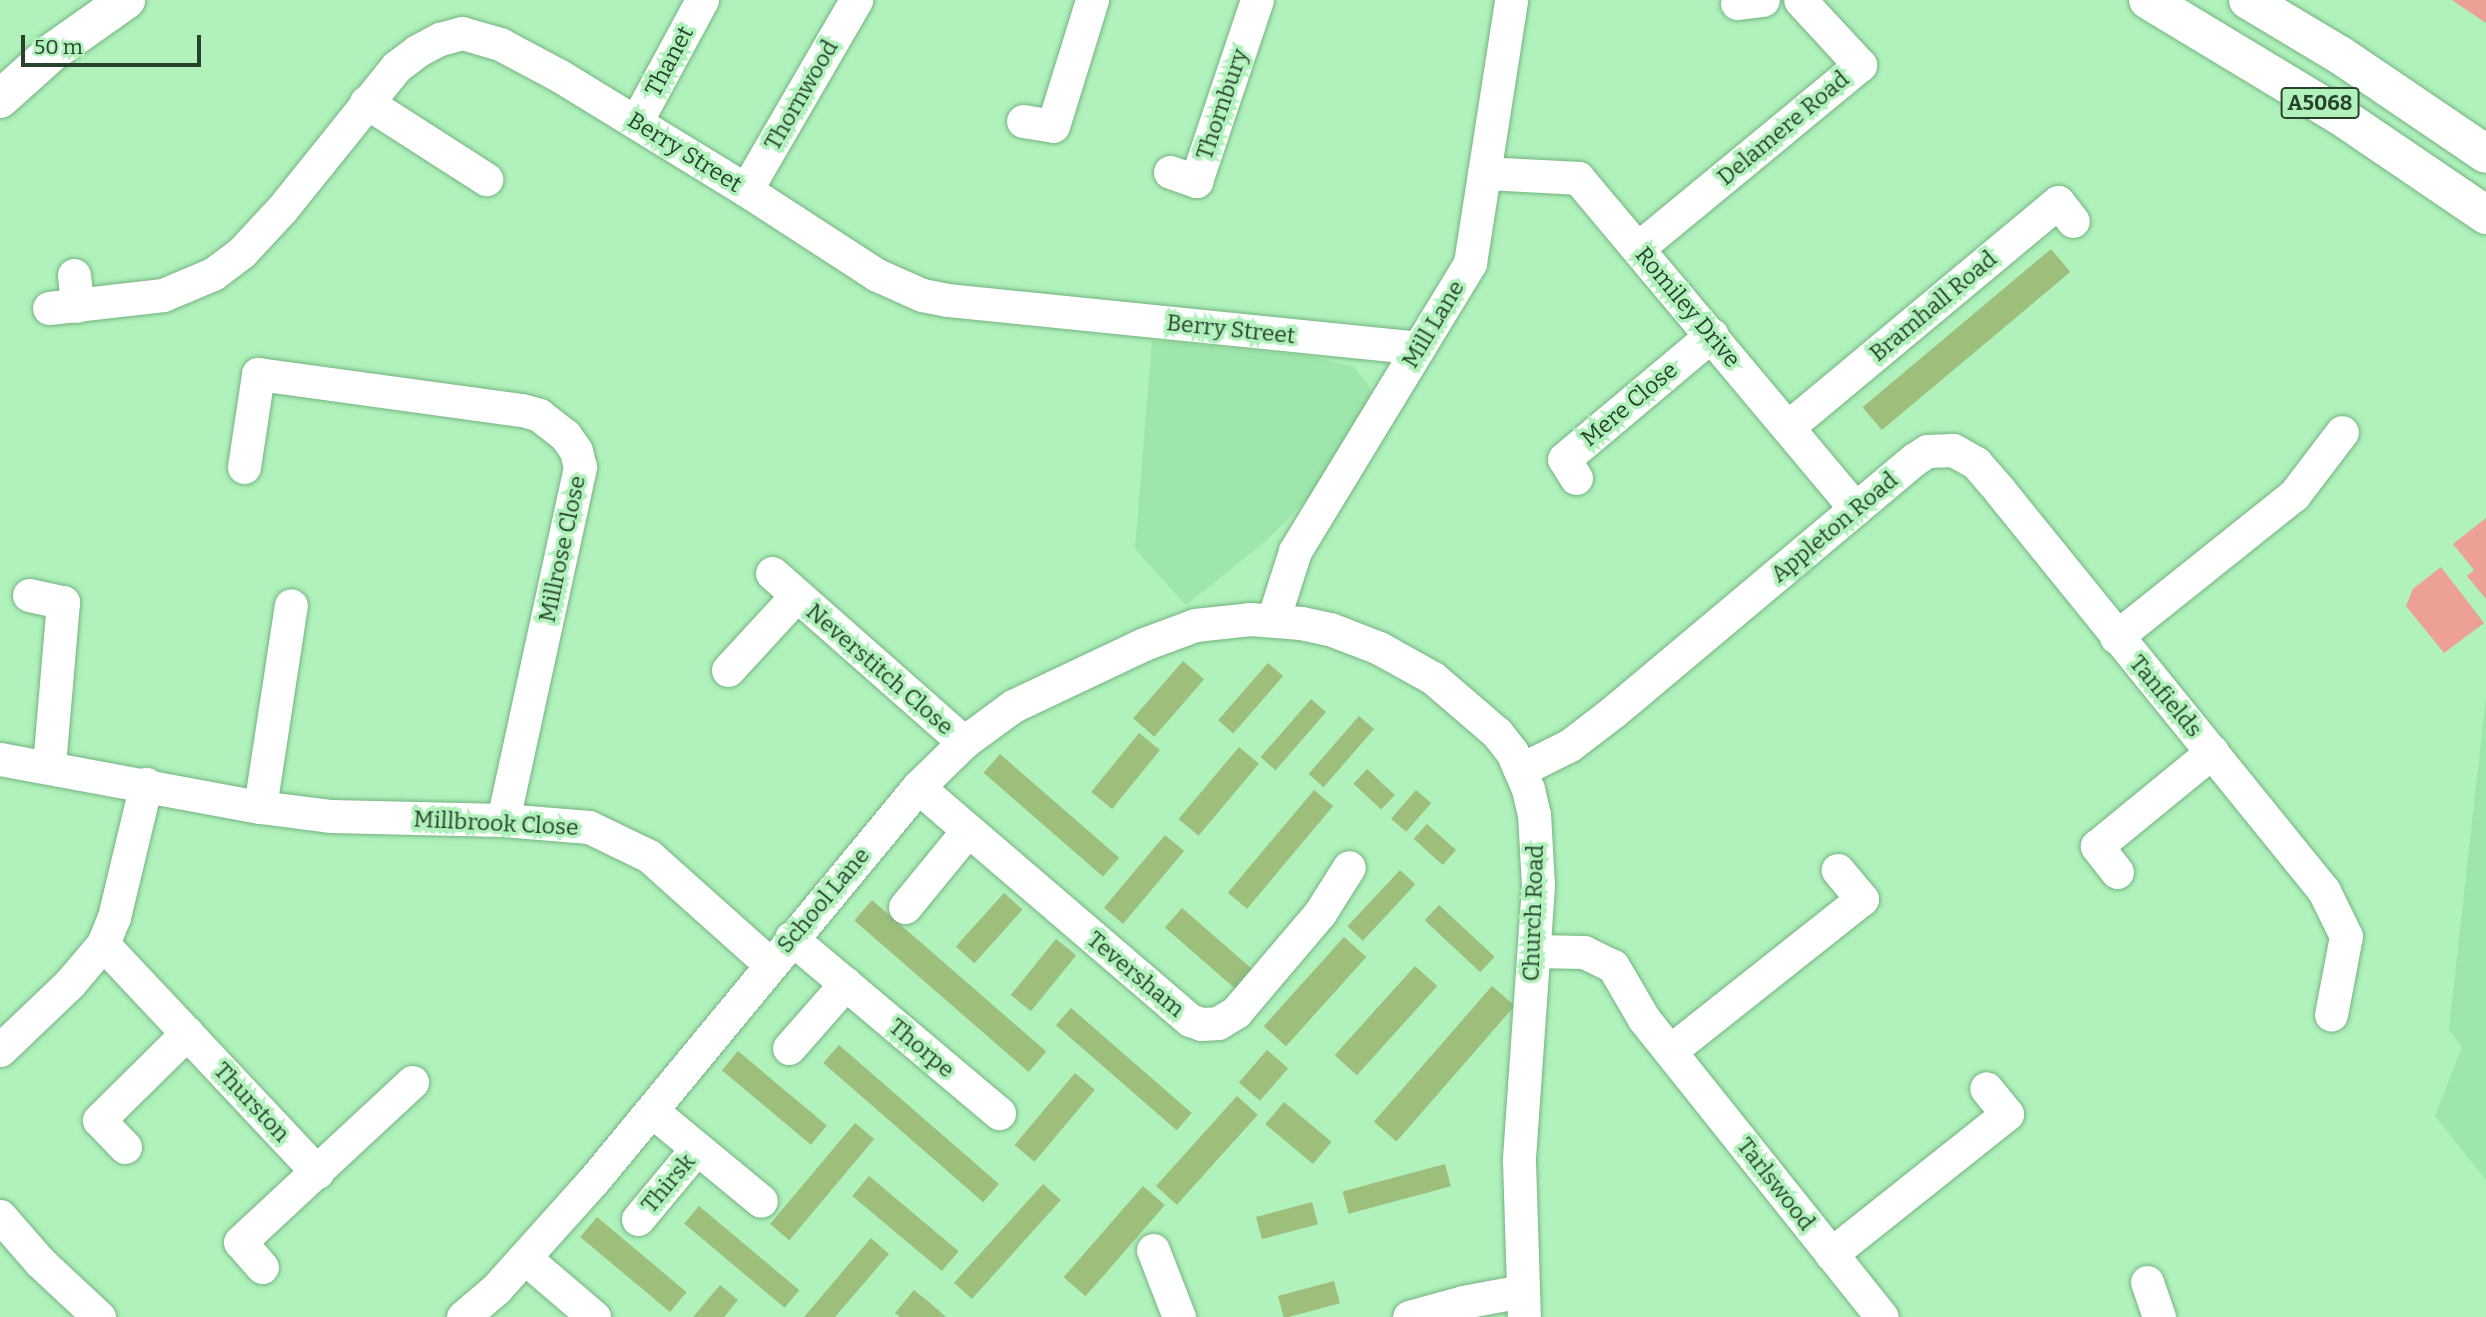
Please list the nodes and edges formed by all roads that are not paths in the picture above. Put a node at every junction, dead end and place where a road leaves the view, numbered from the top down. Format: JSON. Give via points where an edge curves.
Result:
{"nodes":[{"id":1,"x":126,"y":0,"type":"edge"},
{"id":2,"x":702,"y":0,"type":"edge"},
{"id":3,"x":856,"y":0,"type":"edge"},
{"id":4,"x":1092,"y":0,"type":"edge"},
{"id":5,"x":1257,"y":0,"type":"edge"},
{"id":6,"x":1511,"y":0,"type":"edge"},
{"id":7,"x":1800,"y":0,"type":"edge"},
{"id":8,"x":2148,"y":0,"type":"edge"},
{"id":9,"x":2248,"y":0,"type":"edge"},
{"id":10,"x":0,"y":99,"type":"edge"},
{"id":11,"x":366,"y":102,"type":"junction"},
{"id":12,"x":1023,"y":121,"type":"dead end"},
{"id":13,"x":636,"y":122,"type":"junction"},
{"id":14,"x":2486,"y":155,"type":"edge"},
{"id":15,"x":474,"y":161,"type":"dead end"},
{"id":16,"x":1170,"y":172,"type":"dead end"},
{"id":17,"x":1484,"y":173,"type":"junction"},
{"id":18,"x":746,"y":190,"type":"junction"},
{"id":19,"x":2486,"y":215,"type":"edge"},
{"id":20,"x":2073,"y":221,"type":"dead end"},
{"id":21,"x":1638,"y":248,"type":"junction"},
{"id":22,"x":67,"y":296,"type":"dead end"},
{"id":23,"x":1712,"y":335,"type":"junction"},
{"id":24,"x":1418,"y":348,"type":"junction"},
{"id":25,"x":1789,"y":426,"type":"junction"},
{"id":26,"x":2342,"y":432,"type":"dead end"},
{"id":27,"x":244,"y":467,"type":"dead end"},
{"id":28,"x":1576,"y":478,"type":"dead end"},
{"id":29,"x":1856,"y":509,"type":"junction"},
{"id":30,"x":772,"y":573,"type":"dead end"},
{"id":31,"x":29,"y":595,"type":"dead end"},
{"id":32,"x":796,"y":596,"type":"junction"},
{"id":33,"x":291,"y":605,"type":"dead end"},
{"id":34,"x":1273,"y":620,"type":"junction"},
{"id":35,"x":2116,"y":637,"type":"junction"},
{"id":36,"x":728,"y":670,"type":"dead end"},
{"id":37,"x":964,"y":742,"type":"junction"},
{"id":38,"x":2212,"y":752,"type":"junction"},
{"id":39,"x":0,"y":760,"type":"edge"},
{"id":40,"x":49,"y":766,"type":"junction"},
{"id":41,"x":1520,"y":770,"type":"junction"},
{"id":42,"x":146,"y":785,"type":"junction"},
{"id":43,"x":918,"y":787,"type":"junction"},
{"id":44,"x":260,"y":807,"type":"junction"},
{"id":45,"x":503,"y":821,"type":"junction"},
{"id":46,"x":968,"y":830,"type":"junction"},
{"id":47,"x":1349,"y":867,"type":"dead end"},
{"id":48,"x":1839,"y":870,"type":"dead end"},
{"id":49,"x":2117,"y":872,"type":"dead end"},
{"id":50,"x":905,"y":907,"type":"dead end"},
{"id":51,"x":791,"y":938,"type":"junction"},
{"id":52,"x":103,"y":944,"type":"junction"},
{"id":53,"x":1534,"y":951,"type":"junction"},
{"id":54,"x":770,"y":964,"type":"junction"},
{"id":55,"x":846,"y":983,"type":"junction"},
{"id":56,"x":2331,"y":1016,"type":"dead end"},
{"id":57,"x":187,"y":1033,"type":"junction"},
{"id":58,"x":789,"y":1048,"type":"dead end"},
{"id":59,"x":0,"y":1050,"type":"edge"},
{"id":60,"x":1670,"y":1051,"type":"junction"},
{"id":61,"x":412,"y":1082,"type":"dead end"},
{"id":62,"x":1986,"y":1088,"type":"dead end"},
{"id":63,"x":652,"y":1111,"type":"junction"},
{"id":64,"x":999,"y":1113,"type":"dead end"},
{"id":65,"x":125,"y":1147,"type":"dead end"},
{"id":66,"x":698,"y":1148,"type":"junction"},
{"id":67,"x":317,"y":1172,"type":"junction"},
{"id":68,"x":761,"y":1201,"type":"dead end"},
{"id":69,"x":0,"y":1216,"type":"edge"},
{"id":70,"x":638,"y":1219,"type":"dead end"},
{"id":71,"x":1153,"y":1250,"type":"dead end"},
{"id":72,"x":1831,"y":1254,"type":"junction"},
{"id":73,"x":525,"y":1258,"type":"junction"},
{"id":74,"x":262,"y":1267,"type":"dead end"},
{"id":75,"x":2147,"y":1282,"type":"dead end"},
{"id":76,"x":1523,"y":1304,"type":"edge"},
{"id":77,"x":99,"y":1317,"type":"edge"},
{"id":78,"x":463,"y":1317,"type":"edge"},
{"id":79,"x":594,"y":1317,"type":"edge"},
{"id":80,"x":1180,"y":1317,"type":"edge"},
{"id":81,"x":1409,"y":1317,"type":"edge"},
{"id":82,"x":1882,"y":1317,"type":"edge"},
{"id":83,"x":2159,"y":1317,"type":"edge"}],
"edges":[{"from":1,"to":10,"type":"main road","via":[[51,53]]},
{"from":2,"to":13,"type":"street","name":"Thanet"},
{"from":3,"to":18,"type":"street","name":"Thornwood"},
{"from":4,"to":12,"type":"street","via":[[1053,126]]},
{"from":5,"to":16,"type":"street","name":"Thornbury","via":[[1196,181]]},
{"from":6,"to":17,"type":"street","name":"Mill Lane"},
{"from":7,"to":21,"type":"street","name":"Delamere Road","via":[[1860,65]]},
{"from":8,"to":19,"type":"main road","number":"A5068","via":[[2339,115]]},
{"from":9,"to":14,"type":"main road","number":"A5068","via":[[2340,55]]},
{"from":11,"to":13,"type":"street","name":"Berry Street","via":[[396,67],[417,51],[462,33],[500,44]]},
{"from":11,"to":15,"type":"street"},
{"from":11,"to":22,"type":"street","name":"Berry Street","via":[[282,209],[229,264],[198,283],[163,295]]},
{"from":13,"to":18,"type":"street","name":"Berry Street"},
{"from":17,"to":21,"type":"street","name":"Romiley Drive","via":[[1578,178]]},
{"from":17,"to":24,"type":"street","name":"Mill Lane","via":[[1470,263]]},
{"from":18,"to":24,"type":"street","name":"Berry Street","via":[[877,275],[922,295]]},
{"from":20,"to":25,"type":"street","name":"Bramhall Road","via":[[2058,202]]},
{"from":21,"to":23,"type":"street","name":"Romiley Drive"},
{"from":23,"to":25,"type":"street","name":"Romiley Drive"},
{"from":23,"to":28,"type":"street","name":"Mere Close","via":[[1564,459]]},
{"from":24,"to":34,"type":"street","name":"Mill Lane","via":[[1295,551]]},
{"from":25,"to":29,"type":"street","name":"Romiley Drive"},
{"from":26,"to":35,"type":"street","name":"Tanfields","via":[[2294,495]]},
{"from":27,"to":45,"type":"street","name":"Millrose Close","via":[[258,374],[522,410],[540,415],[565,435],[580,467]]},
{"from":29,"to":35,"type":"street","name":"Appleton Road","via":[[1927,451],[1965,455],[2045,544]]},
{"from":29,"to":41,"type":"street","name":"Appleton Road","via":[[1570,745]]},
{"from":30,"to":32,"type":"street","name":"Neverstitch Close"},
{"from":31,"to":40,"type":"street","via":[[62,602]]},
{"from":32,"to":36,"type":"street","name":"Neverstitch Close"},
{"from":32,"to":37,"type":"street","name":"Neverstitch Close"},
{"from":33,"to":44,"type":"street"},
{"from":34,"to":37,"type":"street","name":"School Lane","via":[[1221,621],[1172,632],[1037,694]]},
{"from":34,"to":41,"type":"street","name":"Church Road","via":[[1354,638],[1433,678],[1497,733]]},
{"from":35,"to":38,"type":"street","name":"Tanfields"},
{"from":37,"to":43,"type":"street","name":"School Lane"},
{"from":38,"to":49,"type":"street","via":[[2097,846]]},
{"from":38,"to":56,"type":"street","name":"Tanfields","via":[[2324,891],[2346,936]]},
{"from":39,"to":40,"type":"street","name":"Millbrook Close"},
{"from":40,"to":42,"type":"street","name":"Millbrook Close"},
{"from":41,"to":53,"type":"street","name":"Church Road","via":[[1537,838]]},
{"from":42,"to":44,"type":"street","name":"Millbrook Close"},
{"from":42,"to":52,"type":"street"},
{"from":43,"to":46,"type":"street","name":"Teversham"},
{"from":43,"to":51,"type":"street","name":"School Lane"},
{"from":44,"to":45,"type":"street","name":"Millbrook Close","via":[[331,816]]},
{"from":45,"to":54,"type":"street","name":"Millbrook Close","via":[[589,827],[649,856]]},
{"from":46,"to":47,"type":"street","name":"Teversham","via":[[1190,1020],[1201,1024],[1218,1023],[1237,1012],[1320,913]]},
{"from":46,"to":50,"type":"street"},
{"from":48,"to":60,"type":"street","via":[[1862,899]]},
{"from":51,"to":54,"type":"street","name":"School Lane"},
{"from":51,"to":55,"type":"street","name":"Thorpe"},
{"from":52,"to":57,"type":"street","name":"Thurston"},
{"from":52,"to":59,"type":"street","via":[[70,983]]},
{"from":53,"to":60,"type":"street","name":"Tarlswood","via":[[1584,952],[1606,961]]},
{"from":53,"to":76,"type":"street","name":"Church Road","via":[[1520,1150]]},
{"from":54,"to":63,"type":"street","name":"School Lane"},
{"from":55,"to":58,"type":"street"},
{"from":55,"to":64,"type":"street","name":"Thorpe"},
{"from":57,"to":65,"type":"street","via":[[99,1120]]},
{"from":57,"to":67,"type":"street","name":"Thurston"},
{"from":60,"to":72,"type":"street","name":"Tarlswood"},
{"from":61,"to":67,"type":"street"},
{"from":62,"to":72,"type":"street","via":[[2007,1114]]},
{"from":63,"to":66,"type":"street","name":"Thirsk"},
{"from":63,"to":73,"type":"street","name":"School Lane"},
{"from":66,"to":68,"type":"street","name":"Thirsk"},
{"from":66,"to":70,"type":"street","name":"Thirsk"},
{"from":67,"to":74,"type":"street","via":[[240,1242]]},
{"from":69,"to":77,"type":"street","via":[[40,1262]]},
{"from":71,"to":80,"type":"street"},
{"from":72,"to":82,"type":"street","name":"Tarlswood"},
{"from":73,"to":78,"type":"street","name":"School Lane"},
{"from":73,"to":79,"type":"street"},
{"from":75,"to":83,"type":"street"},
{"from":76,"to":81,"type":"street","via":[[1463,1301]]}]}
